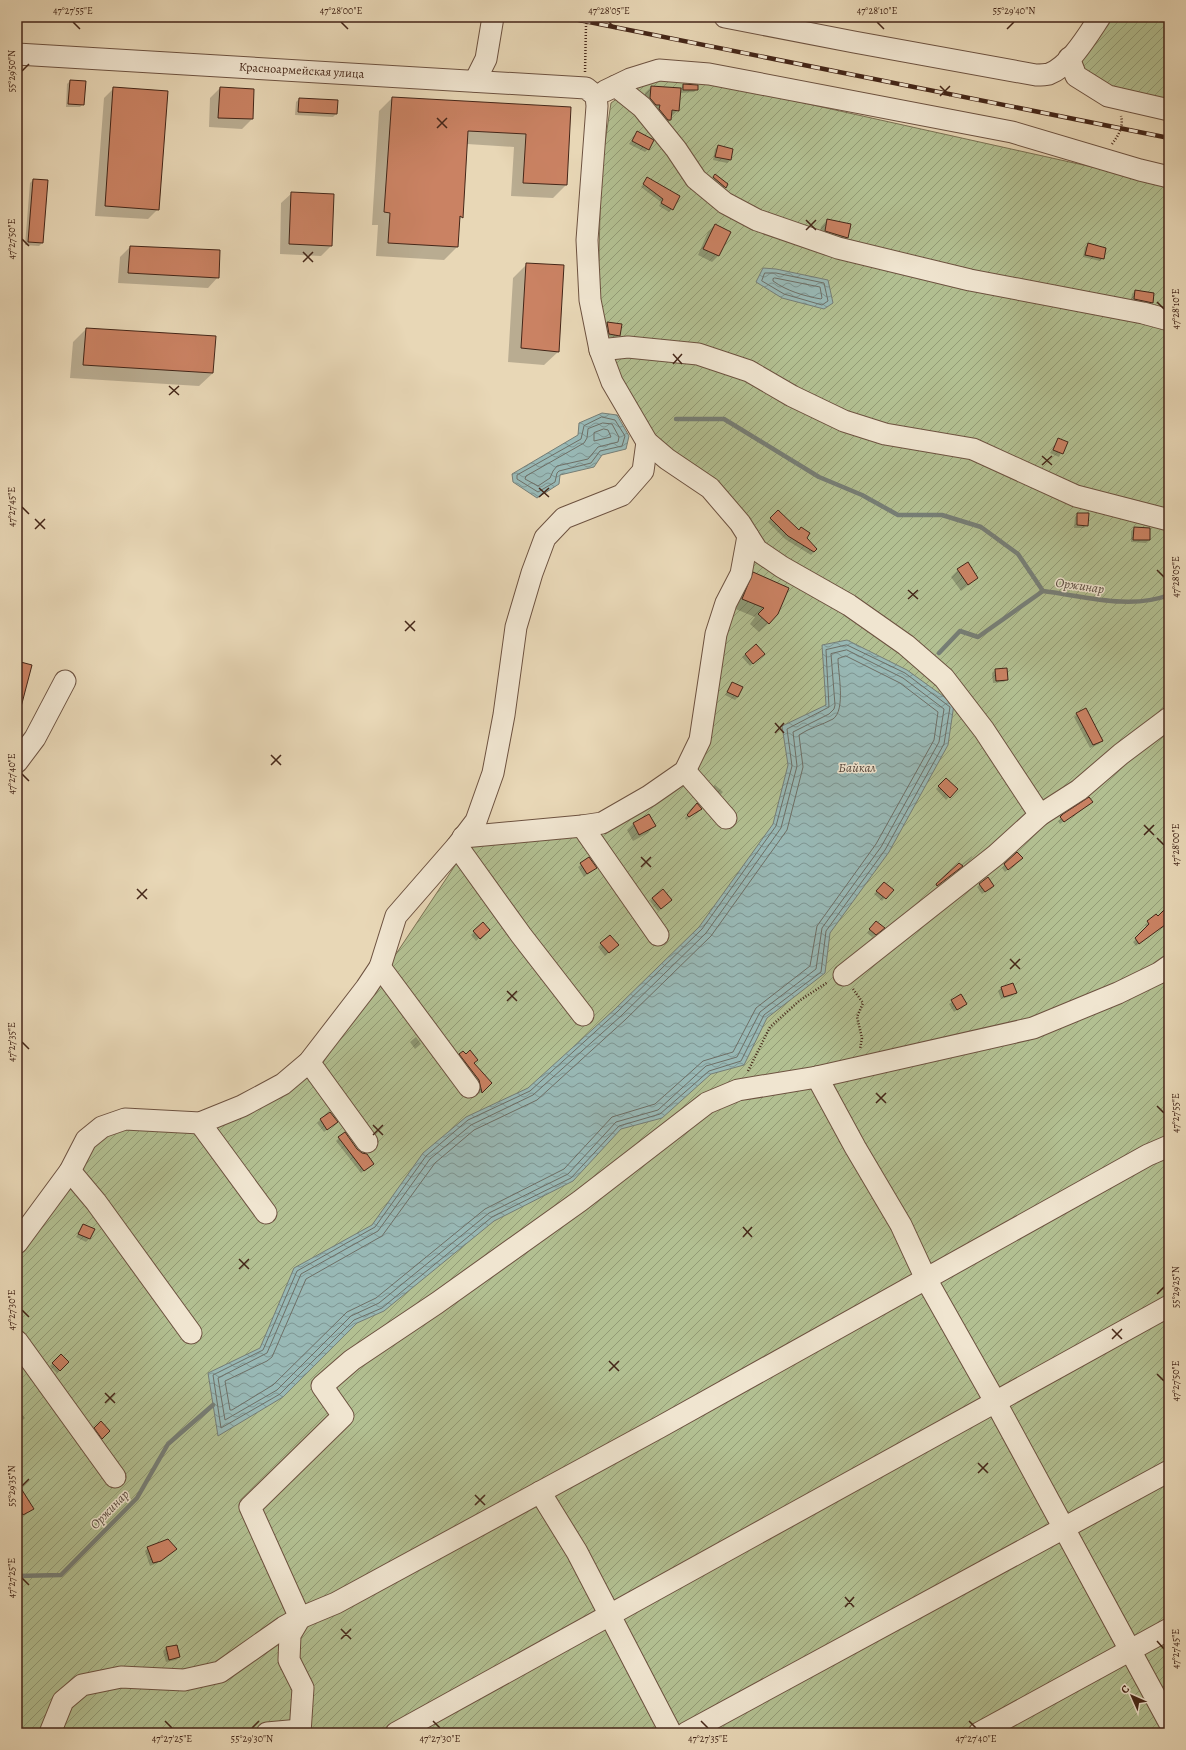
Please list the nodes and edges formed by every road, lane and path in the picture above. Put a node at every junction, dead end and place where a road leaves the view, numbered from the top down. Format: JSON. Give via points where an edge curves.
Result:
{"nodes":[{"id":1,"x":493,"y":17,"type":"edge"},
{"id":2,"x":589,"y":17,"type":"edge"},
{"id":3,"x":725,"y":17,"type":"edge"},
{"id":4,"x":1100,"y":17,"type":"edge"},
{"id":5,"x":17,"y":54,"type":"edge"},
{"id":6,"x":1069,"y":58,"type":"junction"},
{"id":7,"x":475,"y":81,"type":"junction"},
{"id":8,"x":616,"y":86,"type":"junction"},
{"id":9,"x":591,"y":92,"type":"junction"},
{"id":10,"x":1108,"y":96,"type":"junction"},
{"id":11,"x":1169,"y":110,"type":"edge"},
{"id":12,"x":1096,"y":157,"type":"junction"},
{"id":13,"x":1169,"y":177,"type":"edge"},
{"id":14,"x":1169,"y":320,"type":"edge"},
{"id":15,"x":600,"y":350,"type":"junction"},
{"id":16,"x":648,"y":442,"type":"junction"},
{"id":17,"x":1169,"y":520,"type":"edge"},
{"id":18,"x":748,"y":536,"type":"junction"},
{"id":19,"x":65,"y":681,"type":"dead end"},
{"id":20,"x":1169,"y":718,"type":"edge"},
{"id":21,"x":17,"y":762,"type":"edge"},
{"id":22,"x":685,"y":771,"type":"junction"},
{"id":23,"x":1040,"y":815,"type":"junction"},
{"id":24,"x":726,"y":818,"type":"dead end"},
{"id":25,"x":582,"y":826,"type":"junction"},
{"id":26,"x":460,"y":841,"type":"junction"},
{"id":27,"x":658,"y":935,"type":"dead end"},
{"id":28,"x":1169,"y":966,"type":"edge"},
{"id":29,"x":380,"y":967,"type":"junction"},
{"id":30,"x":844,"y":976,"type":"junction"},
{"id":31,"x":583,"y":1015,"type":"dead end"},
{"id":32,"x":309,"y":1062,"type":"junction"},
{"id":33,"x":857,"y":1068,"type":"junction"},
{"id":34,"x":817,"y":1077,"type":"junction"},
{"id":35,"x":469,"y":1087,"type":"dead end"},
{"id":36,"x":738,"y":1090,"type":"junction"},
{"id":37,"x":200,"y":1123,"type":"junction"},
{"id":38,"x":367,"y":1142,"type":"dead end"},
{"id":39,"x":1169,"y":1146,"type":"edge"},
{"id":40,"x":70,"y":1171,"type":"junction"},
{"id":41,"x":266,"y":1213,"type":"dead end"},
{"id":42,"x":17,"y":1243,"type":"edge"},
{"id":43,"x":926,"y":1279,"type":"junction"},
{"id":44,"x":1169,"y":1306,"type":"edge"},
{"id":45,"x":192,"y":1332,"type":"dead end"},
{"id":46,"x":17,"y":1341,"type":"edge"},
{"id":47,"x":996,"y":1403,"type":"junction"},
{"id":48,"x":1169,"y":1470,"type":"edge"},
{"id":49,"x":115,"y":1477,"type":"dead end"},
{"id":50,"x":540,"y":1492,"type":"junction"},
{"id":51,"x":1064,"y":1528,"type":"junction"},
{"id":52,"x":609,"y":1615,"type":"junction"},
{"id":53,"x":300,"y":1618,"type":"junction"},
{"id":54,"x":1169,"y":1629,"type":"edge"},
{"id":55,"x":1130,"y":1651,"type":"junction"},
{"id":56,"x":1169,"y":1722,"type":"edge"},
{"id":57,"x":300,"y":1732,"type":"edge"},
{"id":58,"x":50,"y":1733,"type":"edge"},
{"id":59,"x":267,"y":1733,"type":"edge"},
{"id":60,"x":396,"y":1733,"type":"edge"},
{"id":61,"x":671,"y":1733,"type":"edge"},
{"id":62,"x":686,"y":1733,"type":"edge"},
{"id":63,"x":979,"y":1733,"type":"edge"}],
"edges":[{"from":1,"to":7,"type":"street","via":[[486,60]]},
{"from":2,"to":9,"type":"path","via":[[586,25]]},
{"from":3,"to":6,"type":"street","via":[[1036,75],[1049,74]]},
{"from":4,"to":6,"type":"street"},
{"from":5,"to":7,"type":"street","name":"Красноармейская улица"},
{"from":6,"to":10,"type":"street","via":[[1076,76]]},
{"from":7,"to":9,"type":"street","name":"Красноармейская улица"},
{"from":8,"to":9,"type":"street"},
{"from":8,"to":12,"type":"street","via":[[659,70],[709,74],[1012,132]]},
{"from":8,"to":14,"type":"street","via":[[642,107],[696,179],[725,203],[757,220],[838,248],[970,280]]},
{"from":9,"to":15,"type":"street","via":[[597,106],[587,240],[590,300]]},
{"from":10,"to":11,"type":"street"},
{"from":10,"to":12,"type":"path","via":[[1119,111],[1122,121],[1118,135],[1110,148]]},
{"from":12,"to":13,"type":"street"},
{"from":15,"to":16,"type":"street","via":[[612,382]]},
{"from":15,"to":17,"type":"street","via":[[628,346],[698,354],[749,371],[792,396],[844,421],[885,434],[973,449],[1076,496]]},
{"from":16,"to":18,"type":"street","via":[[667,459],[710,488]]},
{"from":16,"to":26,"type":"street","via":[[643,471],[622,495],[564,518],[545,538],[516,627],[493,773],[476,821]]},
{"from":18,"to":22,"type":"street","via":[[741,574],[726,603],[716,634],[700,740]]},
{"from":18,"to":23,"type":"street","via":[[757,550],[849,605],[906,645],[944,678],[984,730]]},
{"from":19,"to":21,"type":"street","via":[[35,738]]},
{"from":20,"to":23,"type":"street","via":[[1079,790]]},
{"from":22,"to":24,"type":"street"},
{"from":22,"to":25,"type":"street","via":[[649,796],[602,823]]},
{"from":23,"to":30,"type":"street","via":[[996,855]]},
{"from":25,"to":26,"type":"street"},
{"from":25,"to":27,"type":"street"},
{"from":26,"to":29,"type":"street","via":[[396,916]]},
{"from":26,"to":31,"type":"street","via":[[521,935]]},
{"from":28,"to":33,"type":"street","via":[[1118,993],[1034,1028]]},
{"from":29,"to":32,"type":"street"},
{"from":29,"to":35,"type":"street"},
{"from":30,"to":33,"type":"path","via":[[862,1003],[857,1017],[862,1038]]},
{"from":30,"to":36,"type":"path","via":[[827,982],[799,1001],[770,1027]]},
{"from":32,"to":37,"type":"street","via":[[283,1084],[242,1106]]},
{"from":32,"to":38,"type":"street"},
{"from":33,"to":34,"type":"street"},
{"from":34,"to":36,"type":"street"},
{"from":34,"to":43,"type":"street","via":[[901,1225]]},
{"from":36,"to":53,"type":"street","via":[[708,1104],[580,1201],[352,1360],[322,1386],[343,1416],[250,1507]]},
{"from":37,"to":40,"type":"street","via":[[125,1120],[102,1127],[86,1140]]},
{"from":37,"to":41,"type":"street"},
{"from":39,"to":43,"type":"street","via":[[1141,1159]]},
{"from":40,"to":42,"type":"street"},
{"from":40,"to":45,"type":"street"},
{"from":43,"to":47,"type":"street"},
{"from":43,"to":50,"type":"street"},
{"from":44,"to":47,"type":"street"},
{"from":46,"to":49,"type":"street"},
{"from":47,"to":51,"type":"street"},
{"from":47,"to":52,"type":"street"},
{"from":48,"to":51,"type":"street"},
{"from":50,"to":52,"type":"street","via":[[577,1552]]},
{"from":50,"to":53,"type":"street","via":[[336,1603]]},
{"from":51,"to":55,"type":"street"},
{"from":51,"to":62,"type":"street"},
{"from":52,"to":60,"type":"street"},
{"from":52,"to":61,"type":"street"},
{"from":53,"to":57,"type":"street","via":[[290,1635],[289,1660],[303,1688]]},
{"from":53,"to":58,"type":"street","via":[[220,1672],[184,1680],[121,1677],[82,1685],[63,1701]]},
{"from":54,"to":55,"type":"street"},
{"from":55,"to":56,"type":"street"},
{"from":55,"to":63,"type":"street"},
{"from":57,"to":59,"type":"street"}]}
